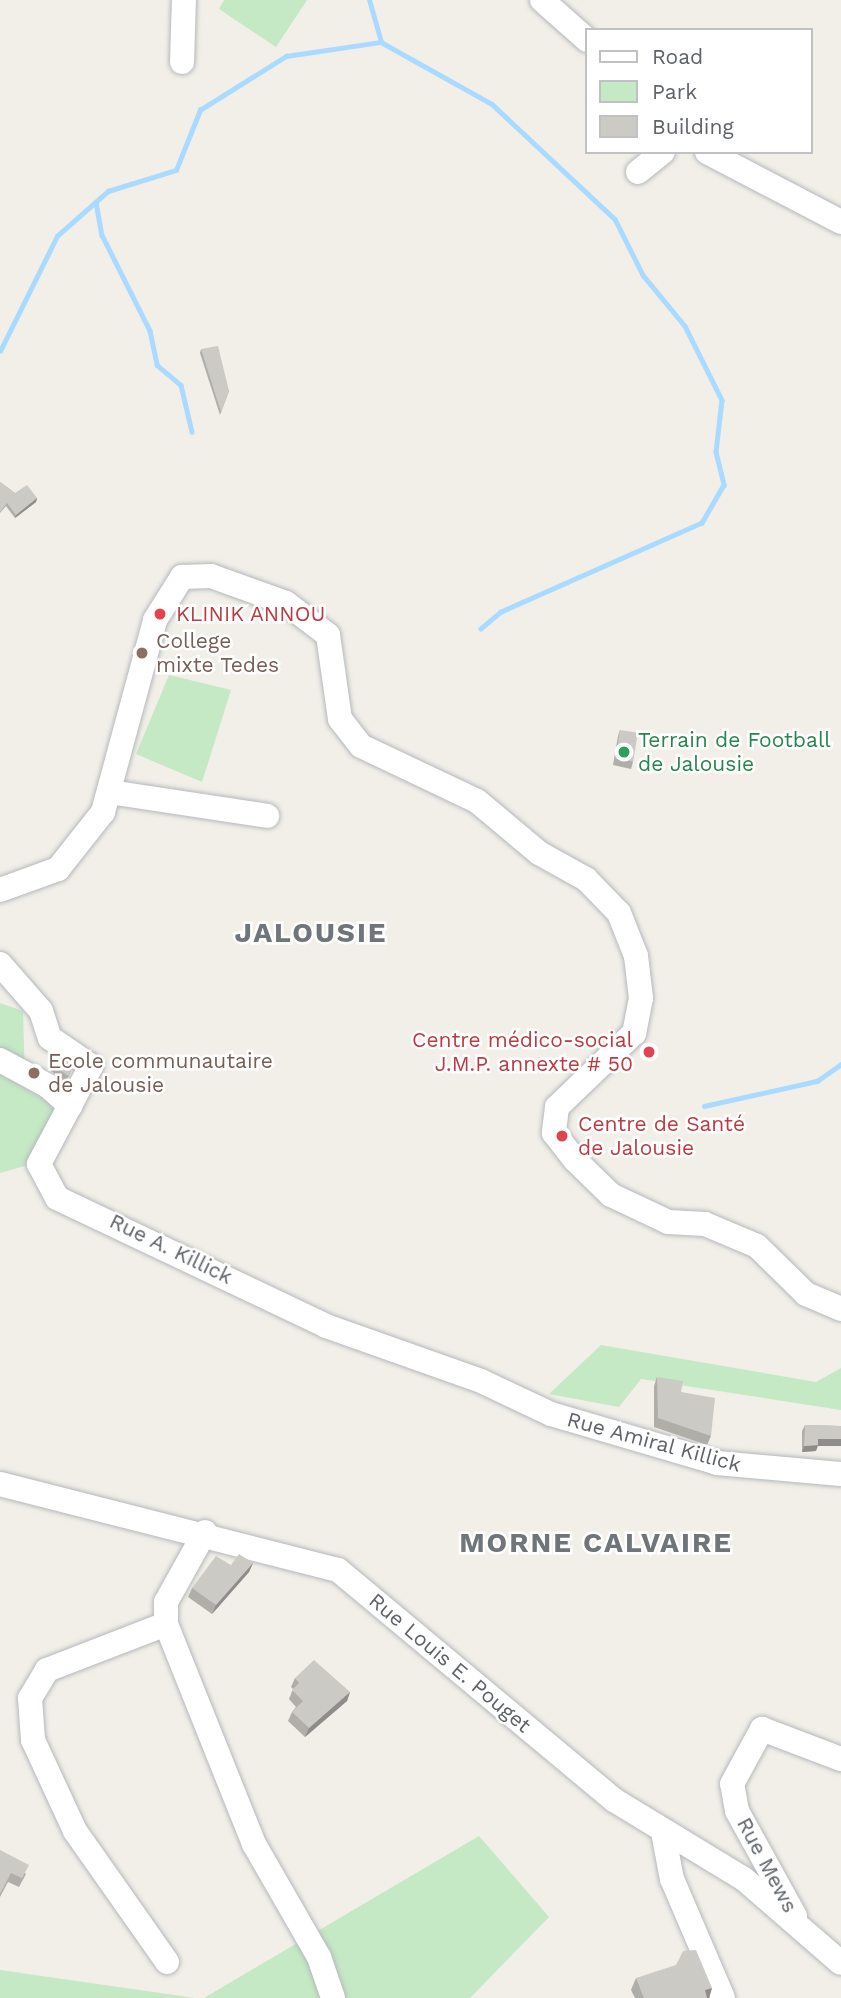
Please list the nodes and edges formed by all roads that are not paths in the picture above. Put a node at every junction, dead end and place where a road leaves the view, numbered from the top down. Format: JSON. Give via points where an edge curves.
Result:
{"nodes":[{"id":1,"x":184,"y":0,"type":"edge"},
{"id":2,"x":542,"y":0,"type":"edge"},
{"id":3,"x":586,"y":39,"type":"edge"},
{"id":4,"x":182,"y":62,"type":"dead end"},
{"id":5,"x":660,"y":154,"type":"edge"},
{"id":6,"x":711,"y":154,"type":"edge"},
{"id":7,"x":638,"y":172,"type":"dead end"},
{"id":8,"x":841,"y":222,"type":"edge"},
{"id":9,"x":109,"y":792,"type":"junction"},
{"id":10,"x":267,"y":816,"type":"dead end"},
{"id":11,"x":0,"y":890,"type":"edge"},
{"id":12,"x":0,"y":964,"type":"edge"},
{"id":13,"x":0,"y":1060,"type":"edge"},
{"id":14,"x":70,"y":1106,"type":"junction"},
{"id":15,"x":841,"y":1309,"type":"edge"},
{"id":16,"x":551,"y":1414,"type":"joint"},
{"id":17,"x":841,"y":1474,"type":"edge"},
{"id":18,"x":0,"y":1484,"type":"edge"},
{"id":19,"x":205,"y":1532,"type":"junction"},
{"id":20,"x":166,"y":1624,"type":"junction"},
{"id":21,"x":841,"y":1759,"type":"edge"},
{"id":22,"x":663,"y":1832,"type":"junction"},
{"id":23,"x":800,"y":1926,"type":"junction"},
{"id":24,"x":167,"y":1962,"type":"dead end"},
{"id":25,"x":841,"y":1963,"type":"edge"},
{"id":26,"x":333,"y":1998,"type":"edge"},
{"id":27,"x":723,"y":1998,"type":"edge"}],
"edges":[{"from":1,"to":4,"type":"street"},
{"from":2,"to":3,"type":"street"},
{"from":5,"to":7,"type":"street"},
{"from":6,"to":8,"type":"street"},
{"from":9,"to":10,"type":"street"},
{"from":9,"to":11,"type":"street","via":[[86,841],[58,869]]},
{"from":9,"to":15,"type":"street","via":[[156,620],[182,577],[211,576],[286,603],[319,624],[328,635],[340,719],[361,746],[477,801],[539,853],[586,879],[620,913],[636,956],[641,998],[634,1033],[557,1107],[555,1133],[575,1160],[611,1195],[668,1222],[705,1224],[757,1246],[806,1294]]},
{"from":12,"to":14,"type":"street","name":"Rue A. Killick","via":[[41,1011],[50,1038],[91,1066]]},
{"from":13,"to":14,"type":"street","via":[[48,1086]]},
{"from":14,"to":16,"type":"street","name":"Rue A. Killick","via":[[39,1164],[57,1198],[326,1326],[481,1381]]},
{"from":16,"to":17,"type":"street","name":"Rue Amiral Killick","via":[[718,1463]]},
{"from":18,"to":19,"type":"street","name":"Rue Louis E. Pouget"},
{"from":19,"to":20,"type":"street","via":[[166,1602]]},
{"from":19,"to":22,"type":"street","name":"Rue Louis E. Pouget","via":[[338,1570],[614,1800]]},
{"from":20,"to":24,"type":"street","via":[[47,1670],[30,1698],[33,1740],[75,1830]]},
{"from":20,"to":26,"type":"street","via":[[254,1844],[319,1957]]},
{"from":21,"to":23,"type":"street","name":"Rue Mews","via":[[762,1729],[732,1784],[737,1811]]},
{"from":22,"to":23,"type":"street","name":"Rue Louis E. Pouget","via":[[744,1879]]},
{"from":22,"to":27,"type":"street","via":[[673,1879]]},
{"from":23,"to":25,"type":"street","name":"Rue Louis E. Pouget"}]}
